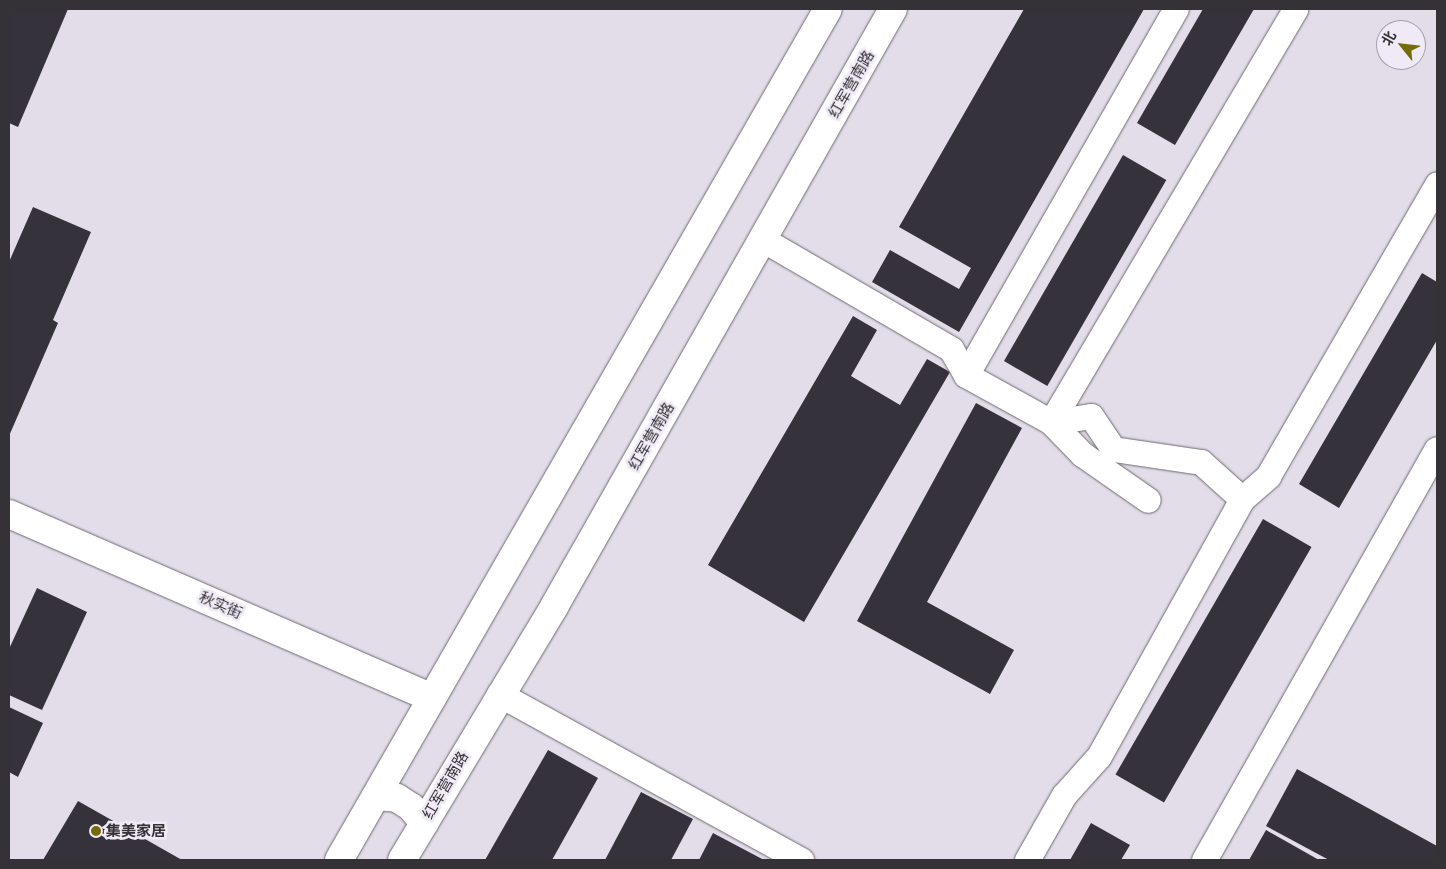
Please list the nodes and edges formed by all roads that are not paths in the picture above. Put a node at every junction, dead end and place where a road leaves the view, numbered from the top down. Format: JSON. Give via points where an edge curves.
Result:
{"nodes":[{"id":1,"x":828,"y":9,"type":"edge"},
{"id":2,"x":893,"y":9,"type":"edge"},
{"id":3,"x":1176,"y":9,"type":"edge"},
{"id":4,"x":1295,"y":9,"type":"edge"},
{"id":5,"x":1437,"y":185,"type":"edge"},
{"id":6,"x":762,"y":239,"type":"junction"},
{"id":7,"x":966,"y":375,"type":"junction"},
{"id":8,"x":1051,"y":422,"type":"junction"},
{"id":9,"x":1437,"y":449,"type":"edge"},
{"id":10,"x":1242,"y":499,"type":"junction"},
{"id":11,"x":1148,"y":500,"type":"dead end"},
{"id":12,"x":9,"y":514,"type":"edge"},
{"id":13,"x":499,"y":694,"type":"junction"},
{"id":14,"x":432,"y":698,"type":"junction"},
{"id":15,"x":376,"y":796,"type":"junction"},
{"id":16,"x":424,"y":823,"type":"junction"},
{"id":17,"x":339,"y":860,"type":"edge"},
{"id":18,"x":402,"y":860,"type":"edge"},
{"id":19,"x":801,"y":860,"type":"edge"},
{"id":20,"x":1027,"y":860,"type":"edge"},
{"id":21,"x":1204,"y":860,"type":"edge"}],
"edges":[{"from":1,"to":14,"type":"main road"},
{"from":2,"to":6,"type":"main road","name":"红军营南路"},
{"from":3,"to":7,"type":"street"},
{"from":4,"to":8,"type":"street"},
{"from":5,"to":10,"type":"street","via":[[1268,476]]},
{"from":6,"to":7,"type":"street","via":[[951,349]]},
{"from":6,"to":13,"type":"main road","name":"红军营南路","via":[[555,605]]},
{"from":7,"to":8,"type":"street"},
{"from":8,"to":10,"type":"street","via":[[1091,416],[1113,449],[1201,462]]},
{"from":8,"to":11,"type":"street","via":[[1082,454]]},
{"from":9,"to":21,"type":"street"},
{"from":10,"to":20,"type":"street","via":[[1099,756],[1064,795]]},
{"from":12,"to":14,"type":"main road","name":"秋实街"},
{"from":13,"to":16,"type":"main road","name":"红军营南路"},
{"from":13,"to":19,"type":"street"},
{"from":14,"to":15,"type":"main road"},
{"from":15,"to":16,"type":"main road","via":[[397,798],[412,807]]},
{"from":15,"to":17,"type":"main road"},
{"from":16,"to":18,"type":"main road","name":"红军营南路"}]}
